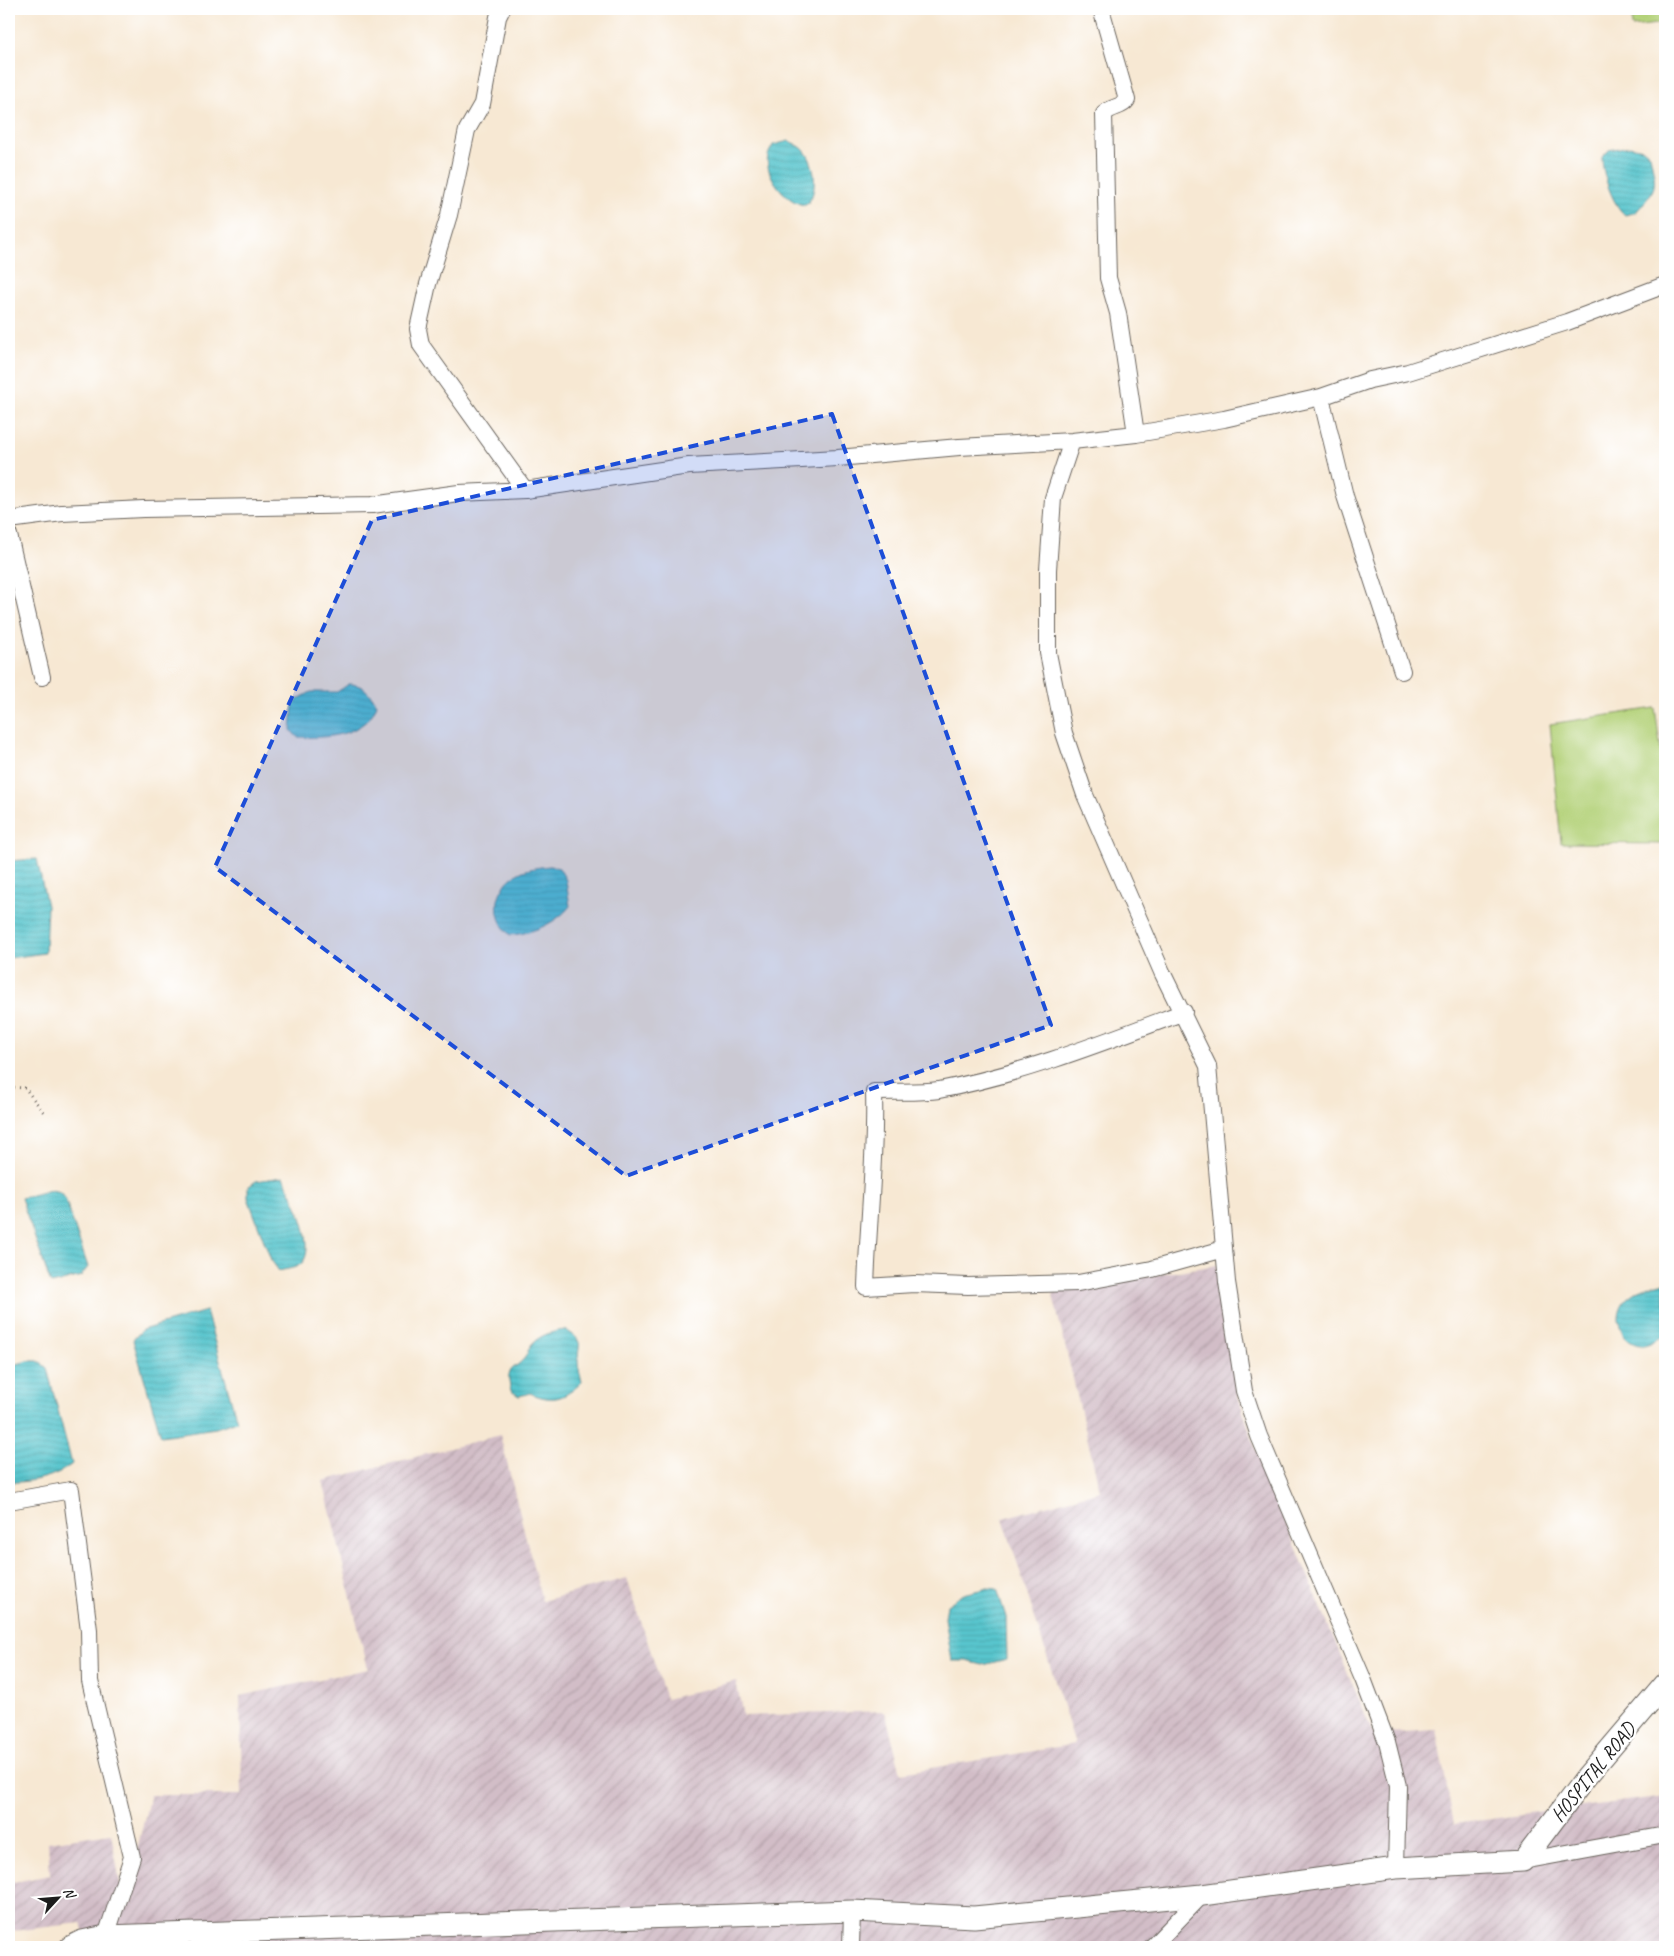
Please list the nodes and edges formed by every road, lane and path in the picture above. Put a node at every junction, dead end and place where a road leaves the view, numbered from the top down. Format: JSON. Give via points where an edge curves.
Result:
{"nodes":[{"id":1,"x":502,"y":9,"type":"edge"},
{"id":2,"x":1101,"y":9,"type":"edge"},
{"id":3,"x":1665,"y":285,"type":"edge"},
{"id":4,"x":1321,"y":397,"type":"junction"},
{"id":5,"x":1136,"y":434,"type":"junction"},
{"id":6,"x":1072,"y":441,"type":"junction"},
{"id":7,"x":525,"y":490,"type":"junction"},
{"id":8,"x":9,"y":520,"type":"edge"},
{"id":9,"x":9,"y":535,"type":"edge"},
{"id":10,"x":1402,"y":671,"type":"dead end"},
{"id":11,"x":42,"y":677,"type":"dead end"},
{"id":12,"x":1184,"y":1012,"type":"junction"},
{"id":13,"x":9,"y":1087,"type":"edge"},
{"id":14,"x":45,"y":1114,"type":"dead end"},
{"id":15,"x":1224,"y":1249,"type":"junction"},
{"id":16,"x":9,"y":1501,"type":"edge"},
{"id":17,"x":1665,"y":1684,"type":"edge"},
{"id":18,"x":1665,"y":1835,"type":"edge"},
{"id":19,"x":1523,"y":1861,"type":"junction"},
{"id":20,"x":1396,"y":1868,"type":"junction"},
{"id":21,"x":1202,"y":1895,"type":"junction"},
{"id":22,"x":852,"y":1911,"type":"junction"},
{"id":23,"x":106,"y":1936,"type":"junction"},
{"id":24,"x":78,"y":1945,"type":"edge"},
{"id":25,"x":851,"y":1947,"type":"edge"},
{"id":26,"x":1152,"y":1947,"type":"edge"}],
"edges":[{"from":1,"to":7,"type":"street","via":[[482,104],[467,130],[449,215],[418,329],[421,345]]},
{"from":2,"to":5,"type":"street","via":[[1127,100],[1104,114],[1108,278],[1118,313]]},
{"from":3,"to":4,"type":"street","via":[[1567,322]]},
{"from":4,"to":5,"type":"street","via":[[1224,419]]},
{"from":4,"to":10,"type":"street","via":[[1345,496]]},
{"from":5,"to":6,"type":"street"},
{"from":6,"to":7,"type":"street","via":[[689,466]]},
{"from":6,"to":12,"type":"street","via":[[1054,498],[1048,570],[1048,653],[1064,733],[1085,795],[1162,972]]},
{"from":7,"to":8,"type":"street","via":[[459,493],[372,505],[62,513]]},
{"from":9,"to":11,"type":"street"},
{"from":12,"to":15,"type":"street","via":[[1208,1066]]},
{"from":12,"to":15,"type":"street","via":[[1090,1047],[1001,1074],[938,1090],[874,1092],[875,1130],[866,1287],[1078,1283],[1152,1269]]},
{"from":13,"to":14,"type":"path","via":[[25,1088]]},
{"from":15,"to":20,"type":"street","via":[[1244,1391],[1259,1436],[1387,1742],[1398,1786]]},
{"from":16,"to":23,"type":"street","via":[[71,1490],[89,1630],[90,1682],[132,1856]]},
{"from":17,"to":19,"type":"main road","name":"HOSPITAL ROAD","via":[[1586,1778]]},
{"from":18,"to":19,"type":"street"},
{"from":19,"to":20,"type":"main road"},
{"from":20,"to":21,"type":"main road"},
{"from":21,"to":22,"type":"main road","via":[[974,1917]]},
{"from":21,"to":26,"type":"street"},
{"from":22,"to":23,"type":"main road"},
{"from":22,"to":25,"type":"street"},
{"from":23,"to":24,"type":"main road"}]}
